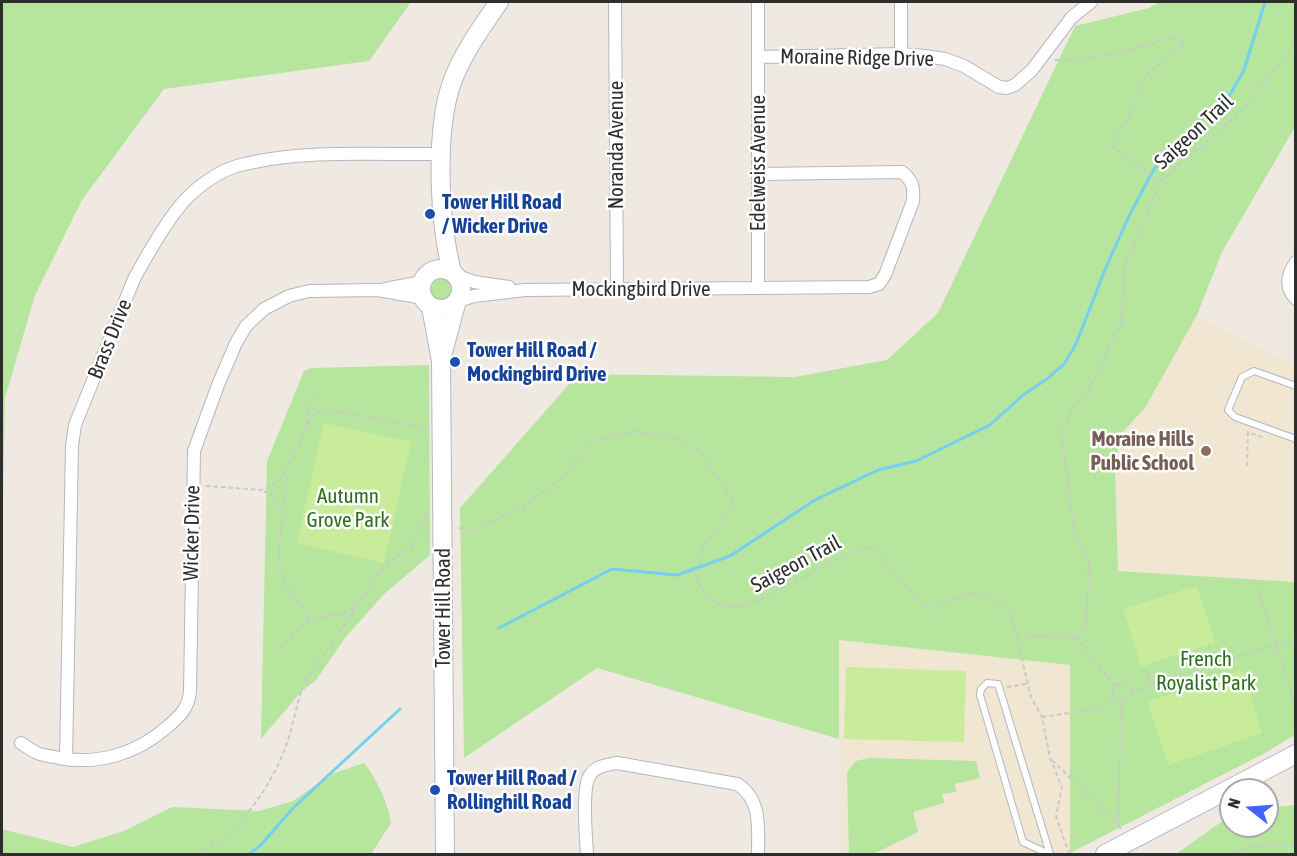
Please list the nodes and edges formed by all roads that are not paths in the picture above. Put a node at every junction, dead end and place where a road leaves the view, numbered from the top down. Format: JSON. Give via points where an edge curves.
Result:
{"nodes":[{"id":1,"x":499,"y":2,"type":"edge"},
{"id":2,"x":615,"y":2,"type":"edge"},
{"id":3,"x":758,"y":2,"type":"edge"},
{"id":4,"x":901,"y":2,"type":"edge"},
{"id":5,"x":1091,"y":2,"type":"edge"},
{"id":6,"x":901,"y":54,"type":"junction"},
{"id":7,"x":758,"y":57,"type":"junction"},
{"id":8,"x":442,"y":154,"type":"junction"},
{"id":9,"x":758,"y":174,"type":"junction"},
{"id":10,"x":442,"y":220,"type":"junction"},
{"id":11,"x":1296,"y":262,"type":"edge"},
{"id":12,"x":454,"y":274,"type":"junction"},
{"id":13,"x":617,"y":288,"type":"junction"},
{"id":14,"x":758,"y":288,"type":"junction"},
{"id":15,"x":426,"y":289,"type":"junction"},
{"id":16,"x":525,"y":290,"type":"junction"},
{"id":17,"x":1296,"y":299,"type":"edge"},
{"id":18,"x":457,"y":302,"type":"junction"},
{"id":19,"x":441,"y":361,"type":"junction"},
{"id":20,"x":1296,"y":386,"type":"edge"},
{"id":21,"x":1296,"y":439,"type":"edge"},
{"id":22,"x":21,"y":743,"type":"dead end"},
{"id":23,"x":1296,"y":754,"type":"edge"},
{"id":24,"x":66,"y":759,"type":"junction"},
{"id":25,"x":1049,"y":854,"type":"edge"},
{"id":26,"x":445,"y":855,"type":"edge"},
{"id":27,"x":586,"y":855,"type":"edge"},
{"id":28,"x":758,"y":855,"type":"edge"},
{"id":29,"x":1105,"y":855,"type":"edge"}],
"edges":[{"from":1,"to":8,"type":"street","name":"Tower Hill Road","via":[[462,59],[451,86],[444,116]]},
{"from":2,"to":13,"type":"street","name":"Noranda Avenue"},
{"from":3,"to":7,"type":"street","name":"Edelweiss Avenue"},
{"from":4,"to":6,"type":"street"},
{"from":5,"to":6,"type":"street","name":"Moraine Ridge Drive","via":[[1072,17],[1015,85],[1007,88],[945,59]]},
{"from":6,"to":7,"type":"street","name":"Moraine Ridge Drive"},
{"from":7,"to":9,"type":"street","name":"Edelweiss Avenue"},
{"from":8,"to":10,"type":"street","name":"Tower Hill Road"},
{"from":8,"to":24,"type":"street","name":"Brass Drive","via":[[291,157],[243,164],[210,178],[188,196],[141,266],[75,425]]},
{"from":9,"to":14,"type":"street","name":"Edelweiss Avenue"},
{"from":9,"to":14,"type":"street","name":"Mockingbird Drive","via":[[902,172],[914,188],[913,201],[879,284]]},
{"from":10,"to":12,"type":"street","name":"Tower Hill Road"},
{"from":10,"to":15,"type":"street","name":"Tower Hill Road"},
{"from":11,"to":17,"type":"street","via":[[1287,285]]},
{"from":12,"to":15,"type":"street","via":[[444,269]]},
{"from":12,"to":16,"type":"street","name":"Mockingbird Drive","via":[[474,282]]},
{"from":12,"to":18,"type":"street","via":[[462,288]]},
{"from":13,"to":14,"type":"street","name":"Mockingbird Drive"},
{"from":13,"to":16,"type":"street","name":"Mockingbird Drive"},
{"from":15,"to":18,"type":"street","via":[[444,309]]},
{"from":15,"to":19,"type":"street","name":"Tower Hill Road"},
{"from":15,"to":24,"type":"street","name":"Wicker Drive","via":[[309,291],[264,309],[246,326],[218,385],[194,451],[188,704],[154,739],[137,748],[96,760]]},
{"from":16,"to":18,"type":"street","name":"Mockingbird Drive"},
{"from":18,"to":19,"type":"street","name":"Tower Hill Road"},
{"from":19,"to":26,"type":"street","name":"Tower Hill Road"},
{"from":20,"to":21,"type":"lane","via":[[1254,371],[1242,377],[1228,410],[1235,417]]},
{"from":22,"to":24,"type":"street","name":"Wicker Drive","via":[[38,754]]},
{"from":23,"to":29,"type":"street"},
{"from":25,"to":25,"type":"lane","via":[[998,684],[987,683],[980,695],[1023,842]]},
{"from":27,"to":28,"type":"street","via":[[588,778],[603,765],[617,763],[737,784],[747,790],[758,822]]}]}
